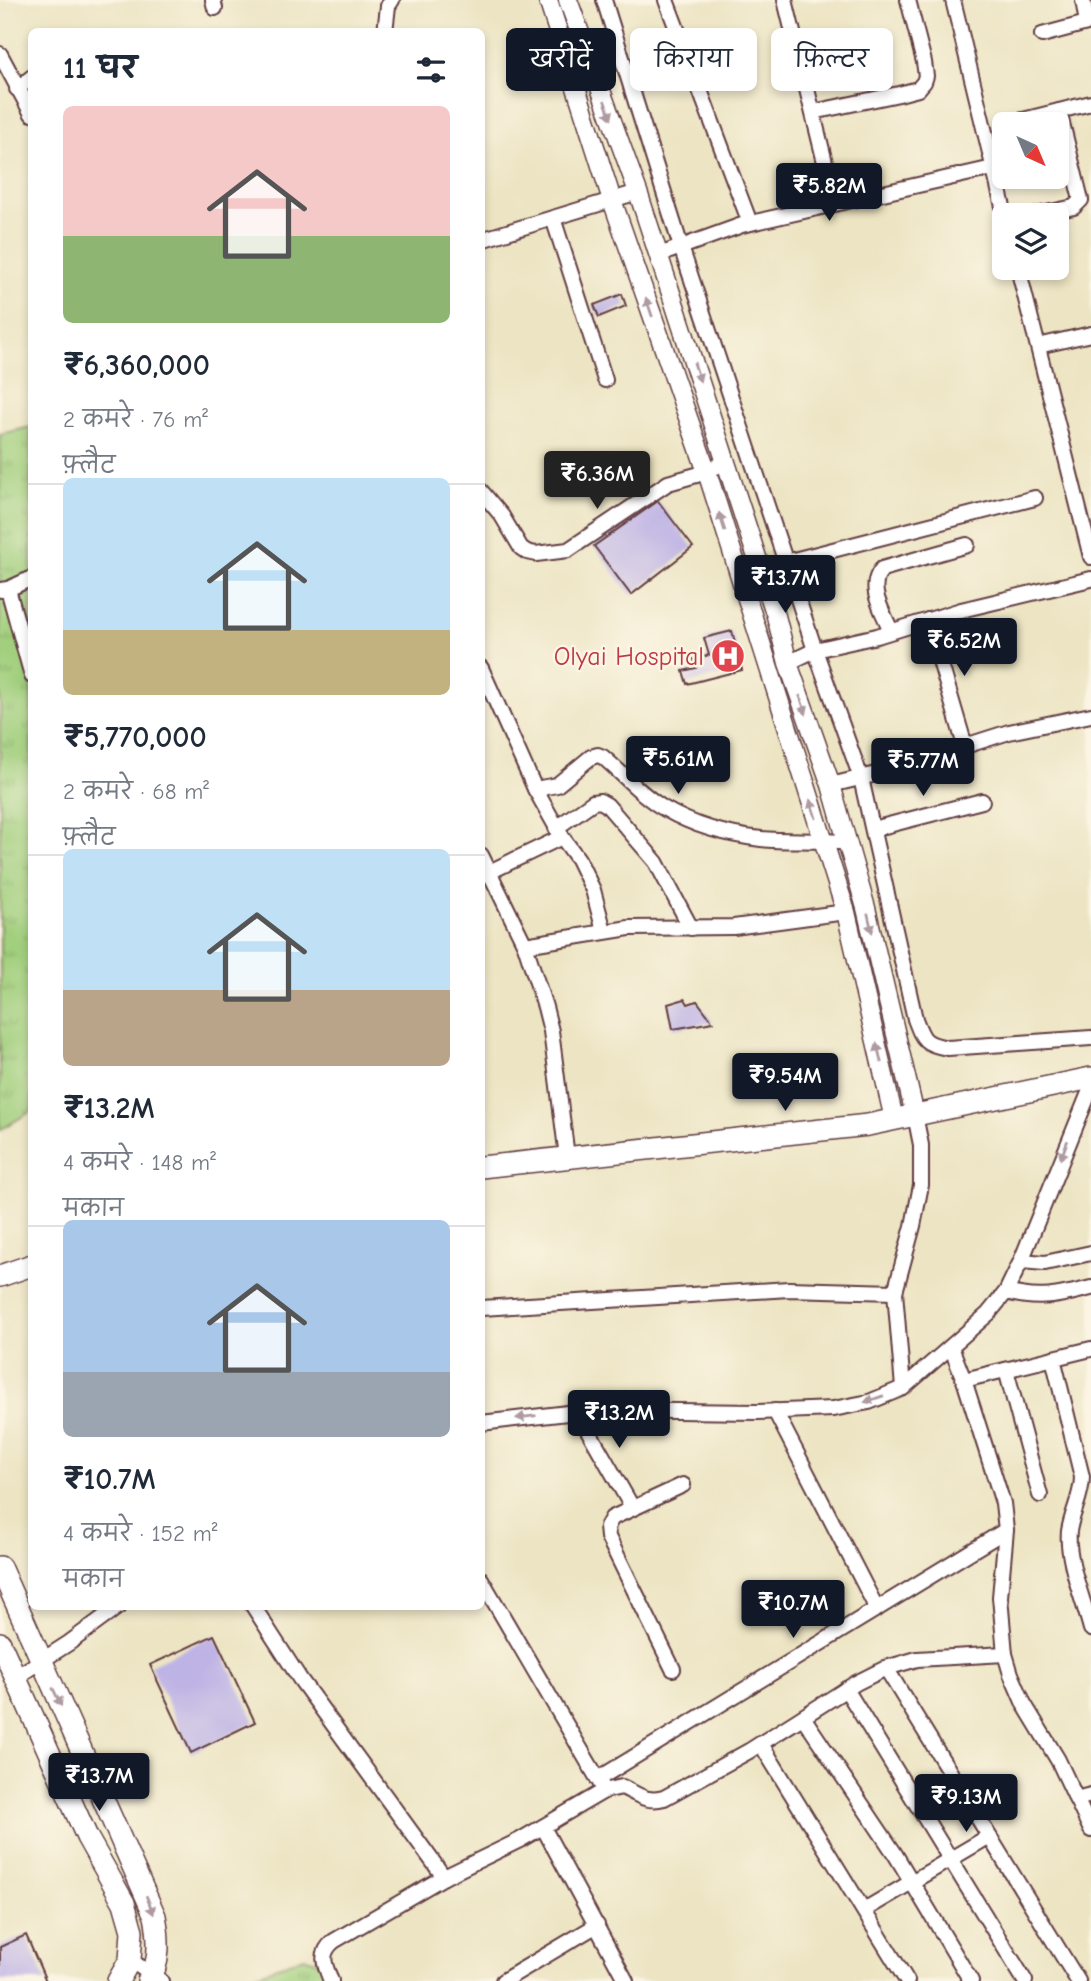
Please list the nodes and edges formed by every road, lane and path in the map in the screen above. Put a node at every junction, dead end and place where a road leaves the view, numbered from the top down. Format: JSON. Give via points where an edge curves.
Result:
{"nodes":[{"id":1,"x":392,"y":0,"type":"edge"},
{"id":2,"x":548,"y":0,"type":"edge"},
{"id":3,"x":568,"y":0,"type":"edge"},
{"id":4,"x":604,"y":0,"type":"edge"},
{"id":5,"x":666,"y":0,"type":"edge"},
{"id":6,"x":785,"y":0,"type":"edge"},
{"id":7,"x":908,"y":0,"type":"edge"},
{"id":8,"x":953,"y":0,"type":"edge"},
{"id":9,"x":1083,"y":0,"type":"edge"},
{"id":10,"x":1089,"y":23,"type":"edge"},
{"id":11,"x":385,"y":28,"type":"edge"},
{"id":12,"x":1042,"y":36,"type":"dead end"},
{"id":13,"x":0,"y":54,"type":"edge"},
{"id":14,"x":28,"y":80,"type":"edge"},
{"id":15,"x":17,"y":89,"type":"junction"},
{"id":16,"x":1091,"y":103,"type":"edge"},
{"id":17,"x":28,"y":107,"type":"edge"},
{"id":18,"x":1059,"y":111,"type":"junction"},
{"id":19,"x":1055,"y":112,"type":"edge"},
{"id":20,"x":813,"y":113,"type":"junction"},
{"id":21,"x":992,"y":128,"type":"edge"},
{"id":22,"x":984,"y":130,"type":"junction"},
{"id":23,"x":992,"y":164,"type":"edge"},
{"id":24,"x":992,"y":168,"type":"edge"},
{"id":25,"x":638,"y":192,"type":"junction"},
{"id":26,"x":612,"y":200,"type":"junction"},
{"id":27,"x":835,"y":204,"type":"junction"},
{"id":28,"x":1069,"y":208,"type":"edge"},
{"id":29,"x":553,"y":218,"type":"junction"},
{"id":30,"x":750,"y":223,"type":"junction"},
{"id":31,"x":485,"y":239,"type":"edge"},
{"id":32,"x":681,"y":247,"type":"junction"},
{"id":33,"x":659,"y":255,"type":"junction"},
{"id":34,"x":1021,"y":280,"type":"edge"},
{"id":35,"x":1091,"y":334,"type":"edge"},
{"id":36,"x":1038,"y":346,"type":"junction"},
{"id":37,"x":605,"y":380,"type":"dead end"},
{"id":38,"x":726,"y":461,"type":"junction"},
{"id":39,"x":707,"y":472,"type":"junction"},
{"id":40,"x":485,"y":497,"type":"edge"},
{"id":41,"x":1035,"y":498,"type":"dead end"},
{"id":42,"x":968,"y":545,"type":"dead end"},
{"id":43,"x":1091,"y":558,"type":"edge"},
{"id":44,"x":786,"y":562,"type":"junction"},
{"id":45,"x":1091,"y":579,"type":"edge"},
{"id":46,"x":28,"y":580,"type":"edge"},
{"id":47,"x":4,"y":589,"type":"edge"},
{"id":48,"x":928,"y":620,"type":"junction"},
{"id":49,"x":891,"y":631,"type":"junction"},
{"id":50,"x":815,"y":650,"type":"junction"},
{"id":51,"x":788,"y":663,"type":"junction"},
{"id":52,"x":28,"y":664,"type":"edge"},
{"id":53,"x":485,"y":677,"type":"edge"},
{"id":54,"x":1091,"y":715,"type":"edge"},
{"id":55,"x":965,"y":746,"type":"junction"},
{"id":56,"x":862,"y":778,"type":"junction"},
{"id":57,"x":831,"y":785,"type":"junction"},
{"id":58,"x":535,"y":789,"type":"junction"},
{"id":59,"x":982,"y":801,"type":"dead end"},
{"id":60,"x":873,"y":829,"type":"junction"},
{"id":61,"x":559,"y":832,"type":"junction"},
{"id":62,"x":822,"y":839,"type":"junction"},
{"id":63,"x":847,"y":843,"type":"junction"},
{"id":64,"x":485,"y":874,"type":"edge"},
{"id":65,"x":846,"y":912,"type":"junction"},
{"id":66,"x":691,"y":928,"type":"junction"},
{"id":67,"x":604,"y":931,"type":"junction"},
{"id":68,"x":525,"y":945,"type":"junction"},
{"id":69,"x":1091,"y":1038,"type":"edge"},
{"id":70,"x":1091,"y":1078,"type":"edge"},
{"id":71,"x":1091,"y":1088,"type":"edge"},
{"id":72,"x":904,"y":1117,"type":"junction"},
{"id":73,"x":567,"y":1157,"type":"junction"},
{"id":74,"x":485,"y":1167,"type":"edge"},
{"id":75,"x":1091,"y":1253,"type":"edge"},
{"id":76,"x":1021,"y":1261,"type":"junction"},
{"id":77,"x":28,"y":1266,"type":"edge"},
{"id":78,"x":0,"y":1276,"type":"edge"},
{"id":79,"x":1091,"y":1288,"type":"edge"},
{"id":80,"x":895,"y":1292,"type":"junction"},
{"id":81,"x":1006,"y":1292,"type":"junction"},
{"id":82,"x":485,"y":1308,"type":"edge"},
{"id":83,"x":951,"y":1347,"type":"junction"},
{"id":84,"x":1091,"y":1349,"type":"edge"},
{"id":85,"x":1053,"y":1358,"type":"junction"},
{"id":86,"x":1006,"y":1370,"type":"junction"},
{"id":87,"x":964,"y":1380,"type":"junction"},
{"id":88,"x":903,"y":1388,"type":"junction"},
{"id":89,"x":577,"y":1411,"type":"junction"},
{"id":90,"x":775,"y":1411,"type":"junction"},
{"id":91,"x":485,"y":1422,"type":"edge"},
{"id":92,"x":682,"y":1485,"type":"dead end"},
{"id":93,"x":1040,"y":1495,"type":"dead end"},
{"id":94,"x":632,"y":1507,"type":"junction"},
{"id":95,"x":1006,"y":1530,"type":"junction"},
{"id":96,"x":0,"y":1567,"type":"edge"},
{"id":97,"x":1084,"y":1576,"type":"edge"},
{"id":98,"x":485,"y":1586,"type":"edge"},
{"id":99,"x":877,"y":1609,"type":"junction"},
{"id":100,"x":113,"y":1610,"type":"edge"},
{"id":101,"x":256,"y":1610,"type":"edge"},
{"id":102,"x":1091,"y":1629,"type":"edge"},
{"id":103,"x":0,"y":1643,"type":"edge"},
{"id":104,"x":1005,"y":1654,"type":"junction"},
{"id":105,"x":40,"y":1661,"type":"junction"},
{"id":106,"x":886,"y":1668,"type":"junction"},
{"id":107,"x":673,"y":1669,"type":"dead end"},
{"id":108,"x":16,"y":1677,"type":"junction"},
{"id":109,"x":846,"y":1689,"type":"junction"},
{"id":110,"x":803,"y":1717,"type":"junction"},
{"id":111,"x":761,"y":1744,"type":"junction"},
{"id":112,"x":601,"y":1785,"type":"junction"},
{"id":113,"x":1091,"y":1795,"type":"edge"},
{"id":114,"x":1076,"y":1799,"type":"junction"},
{"id":115,"x":543,"y":1827,"type":"junction"},
{"id":116,"x":1091,"y":1830,"type":"edge"},
{"id":117,"x":988,"y":1837,"type":"junction"},
{"id":118,"x":951,"y":1860,"type":"junction"},
{"id":119,"x":444,"y":1877,"type":"junction"},
{"id":120,"x":911,"y":1881,"type":"junction"},
{"id":121,"x":864,"y":1910,"type":"junction"},
{"id":122,"x":597,"y":1925,"type":"junction"},
{"id":123,"x":130,"y":1960,"type":"junction"},
{"id":124,"x":154,"y":1979,"type":"edge"},
{"id":125,"x":118,"y":1981,"type":"edge"},
{"id":126,"x":331,"y":1981,"type":"edge"},
{"id":127,"x":503,"y":1981,"type":"edge"},
{"id":128,"x":626,"y":1981,"type":"edge"},
{"id":129,"x":907,"y":1981,"type":"edge"},
{"id":130,"x":971,"y":1981,"type":"edge"},
{"id":131,"x":1025,"y":1981,"type":"edge"},
{"id":132,"x":1079,"y":1981,"type":"edge"}],
"edges":[{"from":1,"to":11,"type":"street"},
{"from":2,"to":26,"type":"street"},
{"from":3,"to":25,"type":"street","one_way":true},
{"from":4,"to":32,"type":"street"},
{"from":5,"to":30,"type":"street"},
{"from":6,"to":20,"type":"street"},
{"from":7,"to":20,"type":"street","via":[[924,62],[924,82],[918,89]]},
{"from":8,"to":22,"type":"street"},
{"from":9,"to":10,"type":"street"},
{"from":10,"to":12,"type":"street"},
{"from":13,"to":15,"type":"street"},
{"from":14,"to":15,"type":"street"},
{"from":15,"to":17,"type":"street"},
{"from":16,"to":18,"type":"street"},
{"from":18,"to":19,"type":"street"},
{"from":18,"to":28,"type":"street","via":[[1081,200]]},
{"from":20,"to":27,"type":"street"},
{"from":21,"to":22,"type":"street"},
{"from":22,"to":23,"type":"street"},
{"from":24,"to":27,"type":"street"},
{"from":25,"to":26,"type":"street"},
{"from":25,"to":33,"type":"street"},
{"from":26,"to":29,"type":"street"},
{"from":39,"to":26,"type":"street","one_way":true},
{"from":27,"to":30,"type":"street"},
{"from":29,"to":31,"type":"street"},
{"from":29,"to":37,"type":"street"},
{"from":30,"to":32,"type":"street"},
{"from":32,"to":33,"type":"street"},
{"from":32,"to":44,"type":"street"},
{"from":33,"to":38,"type":"street","one_way":true},
{"from":34,"to":36,"type":"street"},
{"from":35,"to":36,"type":"street"},
{"from":36,"to":43,"type":"street"},
{"from":38,"to":39,"type":"street"},
{"from":38,"to":51,"type":"street"},
{"from":39,"to":40,"type":"street","via":[[668,483],[568,550],[536,554],[522,548]]},
{"from":62,"to":39,"type":"street","one_way":true},
{"from":41,"to":44,"type":"street"},
{"from":42,"to":49,"type":"street","via":[[882,569],[873,586]]},
{"from":44,"to":50,"type":"street"},
{"from":45,"to":48,"type":"street"},
{"from":46,"to":47,"type":"street"},
{"from":47,"to":52,"type":"street"},
{"from":48,"to":49,"type":"street"},
{"from":48,"to":55,"type":"street"},
{"from":49,"to":50,"type":"street"},
{"from":50,"to":51,"type":"street"},
{"from":50,"to":56,"type":"street"},
{"from":51,"to":57,"type":"street","one_way":true},
{"from":53,"to":58,"type":"street"},
{"from":54,"to":55,"type":"street"},
{"from":55,"to":56,"type":"street","via":[[929,761]]},
{"from":56,"to":57,"type":"street"},
{"from":56,"to":60,"type":"street"},
{"from":57,"to":63,"type":"street"},
{"from":58,"to":61,"type":"street"},
{"from":58,"to":62,"type":"street","via":[[557,785],[598,755],[664,808],[717,832],[781,841]]},
{"from":59,"to":60,"type":"street"},
{"from":60,"to":69,"type":"street","via":[[923,1040],[948,1048]]},
{"from":61,"to":64,"type":"street"},
{"from":61,"to":66,"type":"street","via":[[593,802],[607,805],[656,862]]},
{"from":61,"to":67,"type":"street","via":[[593,891]]},
{"from":62,"to":63,"type":"street"},
{"from":62,"to":65,"type":"street"},
{"from":63,"to":72,"type":"street","one_way":true,"via":[[866,908]]},
{"from":64,"to":68,"type":"street"},
{"from":65,"to":66,"type":"street"},
{"from":72,"to":65,"type":"street","one_way":true},
{"from":66,"to":67,"type":"street"},
{"from":67,"to":68,"type":"street"},
{"from":68,"to":73,"type":"street","via":[[551,1031]]},
{"from":70,"to":72,"type":"main road"},
{"from":71,"to":76,"type":"street","one_way":true},
{"from":72,"to":73,"type":"main road","via":[[868,1125]]},
{"from":72,"to":80,"type":"street","via":[[921,1145],[921,1185]]},
{"from":73,"to":74,"type":"main road"},
{"from":75,"to":76,"type":"street","via":[[1045,1263]]},
{"from":76,"to":81,"type":"street"},
{"from":77,"to":78,"type":"main road"},
{"from":79,"to":81,"type":"street","via":[[1045,1298]]},
{"from":80,"to":82,"type":"street","via":[[789,1289]]},
{"from":80,"to":88,"type":"street"},
{"from":81,"to":83,"type":"street"},
{"from":83,"to":87,"type":"street"},
{"from":83,"to":88,"type":"street"},
{"from":84,"to":85,"type":"street"},
{"from":85,"to":86,"type":"street"},
{"from":85,"to":97,"type":"street","via":[[1082,1477],[1069,1532],[1070,1548]]},
{"from":86,"to":87,"type":"street"},
{"from":86,"to":93,"type":"street"},
{"from":87,"to":95,"type":"street","via":[[1003,1503]]},
{"from":88,"to":90,"type":"street","one_way":true,"via":[[869,1402],[833,1409]]},
{"from":89,"to":90,"type":"street"},
{"from":89,"to":91,"type":"street","one_way":true},
{"from":89,"to":94,"type":"street"},
{"from":90,"to":99,"type":"street"},
{"from":92,"to":94,"type":"street"},
{"from":94,"to":107,"type":"street","via":[[612,1518],[608,1537]]},
{"from":95,"to":99,"type":"street"},
{"from":95,"to":104,"type":"street","via":[[1000,1597]]},
{"from":96,"to":105,"type":"main road"},
{"from":97,"to":102,"type":"street"},
{"from":98,"to":112,"type":"street"},
{"from":99,"to":112,"type":"street"},
{"from":100,"to":105,"type":"street"},
{"from":101,"to":119,"type":"street"},
{"from":103,"to":108,"type":"main road"},
{"from":104,"to":106,"type":"street","via":[[917,1659]]},
{"from":104,"to":114,"type":"street","via":[[1024,1704]]},
{"from":105,"to":108,"type":"street"},
{"from":105,"to":124,"type":"main road","one_way":true,"via":[[155,1916]]},
{"from":106,"to":109,"type":"street"},
{"from":106,"to":117,"type":"street"},
{"from":108,"to":123,"type":"main road","via":[[87,1837],[124,1903],[132,1931]]},
{"from":109,"to":110,"type":"street"},
{"from":109,"to":118,"type":"street"},
{"from":110,"to":111,"type":"street"},
{"from":110,"to":120,"type":"street"},
{"from":111,"to":112,"type":"street","via":[[655,1801],[622,1787]]},
{"from":111,"to":121,"type":"street"},
{"from":112,"to":115,"type":"street"},
{"from":113,"to":114,"type":"street"},
{"from":114,"to":116,"type":"street"},
{"from":115,"to":119,"type":"street"},
{"from":115,"to":122,"type":"street"},
{"from":117,"to":118,"type":"street"},
{"from":117,"to":132,"type":"street"},
{"from":118,"to":120,"type":"street"},
{"from":118,"to":131,"type":"street"},
{"from":119,"to":126,"type":"street","via":[[326,1948],[323,1954]]},
{"from":120,"to":121,"type":"street"},
{"from":120,"to":130,"type":"street"},
{"from":121,"to":129,"type":"street"},
{"from":122,"to":127,"type":"street"},
{"from":122,"to":128,"type":"street"},
{"from":123,"to":124,"type":"street"},
{"from":123,"to":125,"type":"main road"}]}
